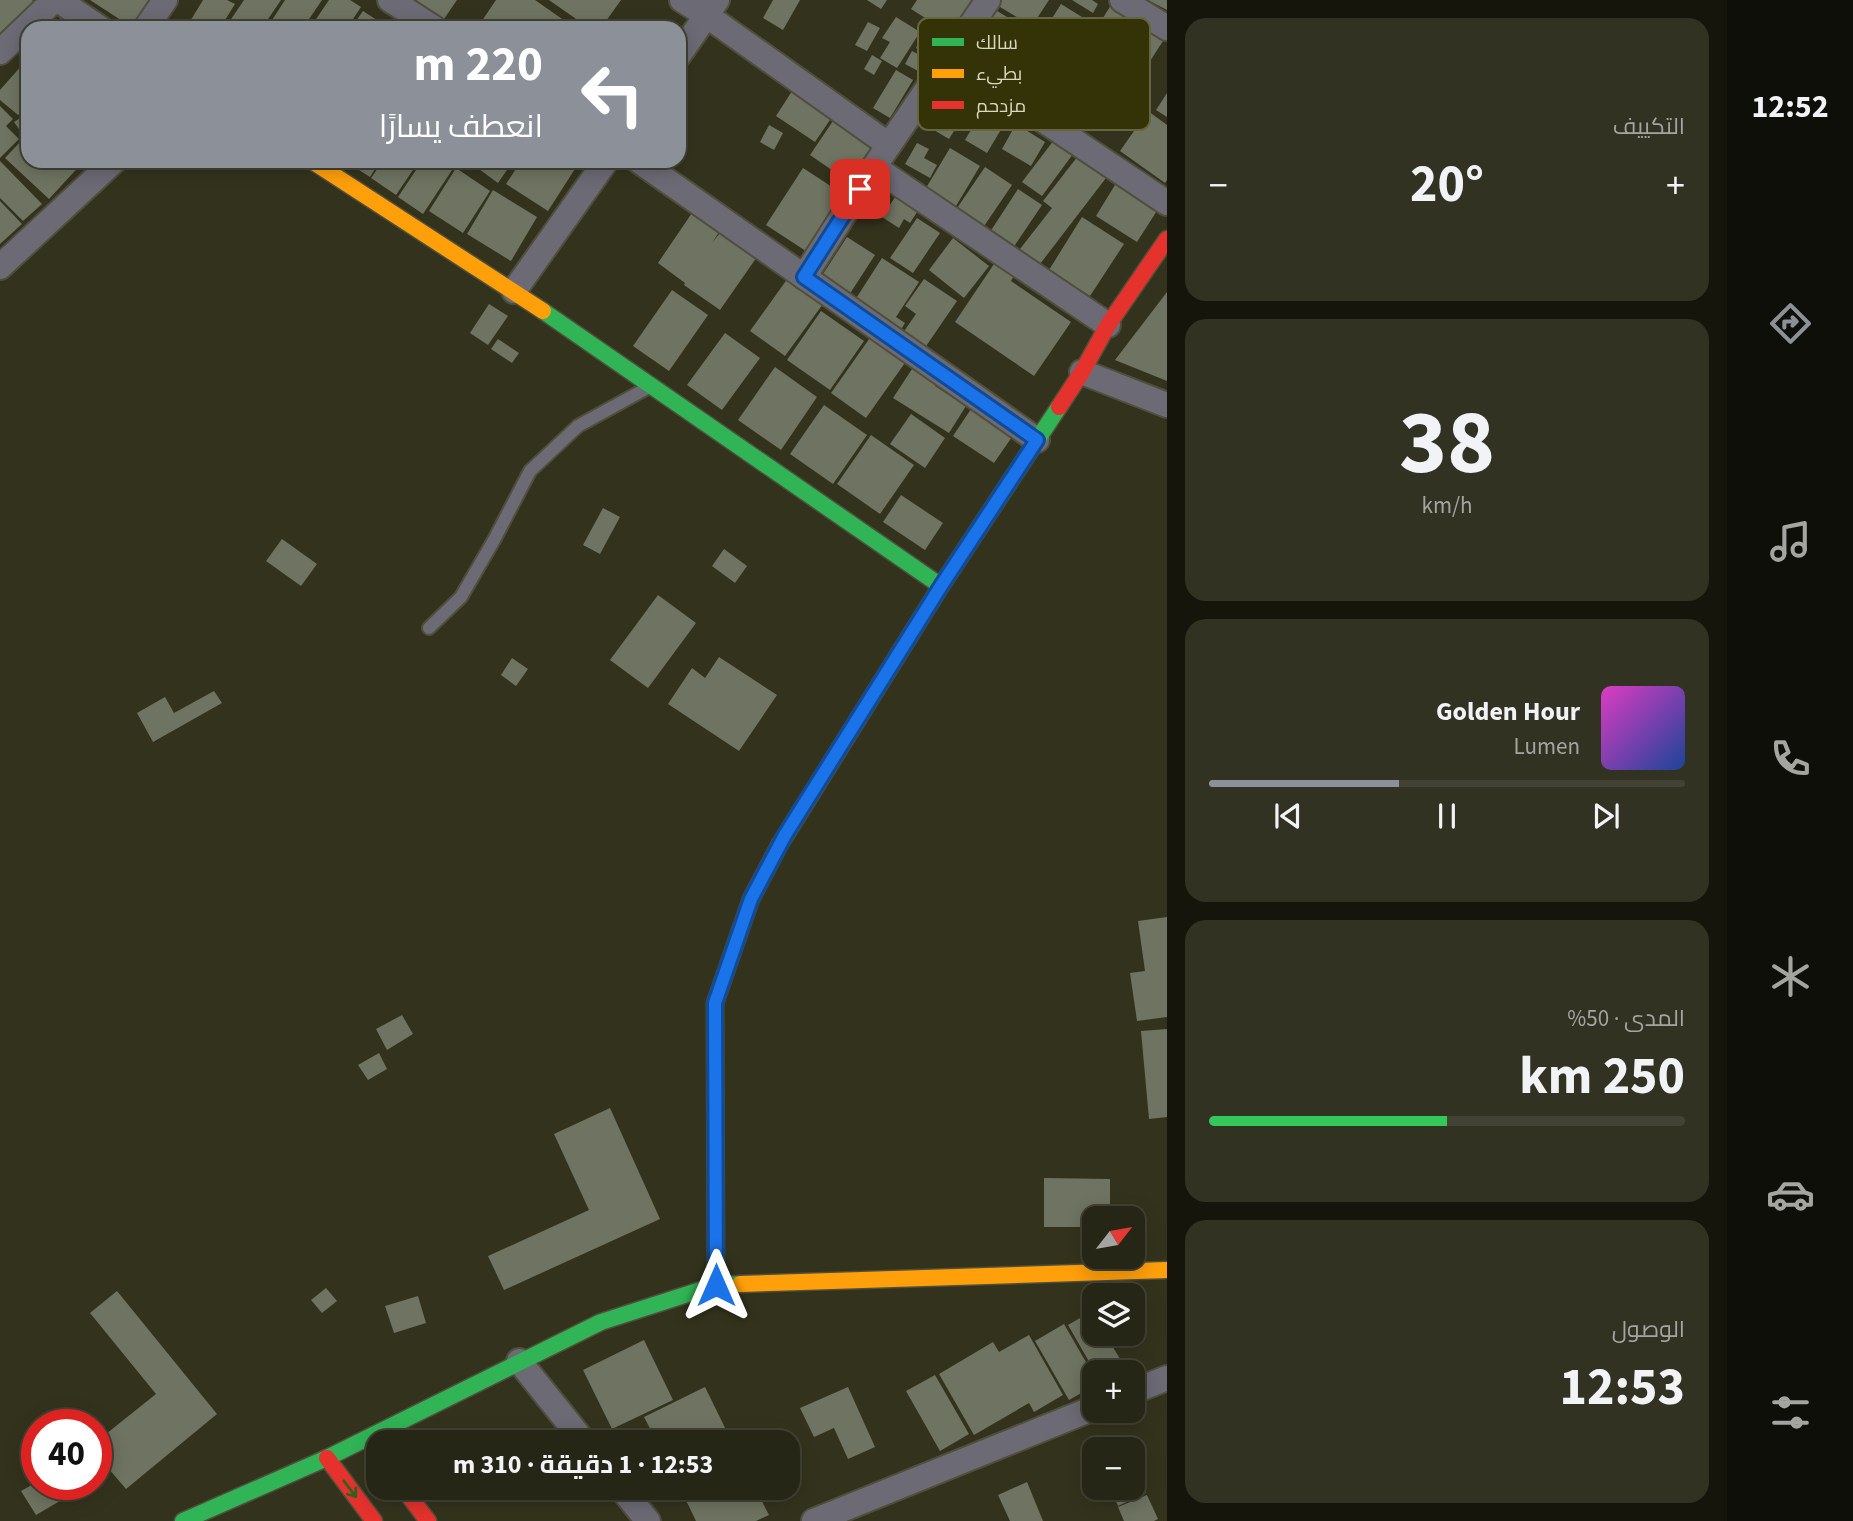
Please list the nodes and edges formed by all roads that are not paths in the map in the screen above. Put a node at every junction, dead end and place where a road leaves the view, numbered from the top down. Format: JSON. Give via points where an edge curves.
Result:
{"nodes":[{"id":1,"x":56,"y":0,"type":"edge"},
{"id":2,"x":165,"y":0,"type":"edge"},
{"id":3,"x":390,"y":0,"type":"edge"},
{"id":4,"x":682,"y":0,"type":"edge"},
{"id":5,"x":988,"y":0,"type":"edge"},
{"id":6,"x":1122,"y":0,"type":"edge"},
{"id":7,"x":711,"y":8,"type":"edge"},
{"id":8,"x":976,"y":18,"type":"edge"},
{"id":9,"x":1150,"y":18,"type":"edge"},
{"id":10,"x":1150,"y":18,"type":"edge"},
{"id":11,"x":33,"y":21,"type":"edge"},
{"id":12,"x":89,"y":21,"type":"edge"},
{"id":13,"x":151,"y":21,"type":"edge"},
{"id":14,"x":423,"y":21,"type":"edge"},
{"id":15,"x":1167,"y":29,"type":"edge"},
{"id":16,"x":21,"y":32,"type":"edge"},
{"id":17,"x":686,"y":45,"type":"edge"},
{"id":18,"x":0,"y":52,"type":"edge"},
{"id":19,"x":918,"y":102,"type":"edge"},
{"id":20,"x":1058,"y":130,"type":"edge"},
{"id":21,"x":889,"y":145,"type":"junction"},
{"id":22,"x":874,"y":167,"type":"junction"},
{"id":23,"x":106,"y":168,"type":"edge"},
{"id":24,"x":323,"y":168,"type":"edge"},
{"id":25,"x":601,"y":168,"type":"edge"},
{"id":26,"x":649,"y":168,"type":"edge"},
{"id":27,"x":1167,"y":203,"type":"edge"},
{"id":28,"x":1167,"y":239,"type":"edge"},
{"id":29,"x":0,"y":267,"type":"edge"},
{"id":30,"x":804,"y":277,"type":"junction"},
{"id":31,"x":514,"y":291,"type":"junction"},
{"id":32,"x":1108,"y":325,"type":"junction"},
{"id":33,"x":1082,"y":372,"type":"junction"},
{"id":34,"x":652,"y":385,"type":"junction"},
{"id":35,"x":1167,"y":405,"type":"edge"},
{"id":36,"x":1037,"y":440,"type":"junction"},
{"id":37,"x":941,"y":586,"type":"junction"},
{"id":38,"x":429,"y":628,"type":"dead end"},
{"id":39,"x":1167,"y":1270,"type":"edge"},
{"id":40,"x":716,"y":1285,"type":"junction"},
{"id":41,"x":519,"y":1361,"type":"junction"},
{"id":42,"x":1167,"y":1378,"type":"edge"},
{"id":43,"x":1145,"y":1387,"type":"edge"},
{"id":44,"x":1082,"y":1413,"type":"edge"},
{"id":45,"x":383,"y":1430,"type":"edge"},
{"id":46,"x":574,"y":1430,"type":"edge"},
{"id":47,"x":366,"y":1438,"type":"edge"},
{"id":48,"x":327,"y":1458,"type":"junction"},
{"id":49,"x":412,"y":1500,"type":"edge"},
{"id":50,"x":631,"y":1500,"type":"edge"},
{"id":51,"x":183,"y":1521,"type":"edge"},
{"id":52,"x":374,"y":1521,"type":"edge"},
{"id":53,"x":428,"y":1521,"type":"edge"},
{"id":54,"x":648,"y":1521,"type":"edge"},
{"id":55,"x":814,"y":1521,"type":"edge"}],
"edges":[{"from":1,"to":11,"type":"street"},
{"from":1,"to":12,"type":"street"},
{"from":2,"to":13,"type":"street"},
{"from":3,"to":14,"type":"street"},
{"from":4,"to":7,"type":"street"},
{"from":5,"to":8,"type":"street"},
{"from":6,"to":10,"type":"street"},
{"from":7,"to":17,"type":"street"},
{"from":7,"to":21,"type":"street"},
{"from":9,"to":15,"type":"street"},
{"from":16,"to":18,"type":"street"},
{"from":19,"to":21,"type":"street"},
{"from":20,"to":27,"type":"street"},
{"from":21,"to":22,"type":"street"},
{"from":22,"to":30,"type":"street"},
{"from":22,"to":32,"type":"street"},
{"from":23,"to":29,"type":"street"},
{"from":24,"to":31,"type":"street"},
{"from":25,"to":31,"type":"street"},
{"from":26,"to":30,"type":"street"},
{"from":28,"to":32,"type":"street"},
{"from":30,"to":36,"type":"street"},
{"from":31,"to":34,"type":"street"},
{"from":32,"to":33,"type":"street"},
{"from":33,"to":35,"type":"street"},
{"from":33,"to":36,"type":"street"},
{"from":34,"to":37,"type":"street"},
{"from":34,"to":38,"type":"lane","via":[[578,426],[530,471],[461,597]]},
{"from":36,"to":37,"type":"street"},
{"from":37,"to":40,"type":"street","via":[[785,835],[751,899],[715,1003]]},
{"from":39,"to":40,"type":"street"},
{"from":40,"to":41,"type":"street","via":[[601,1322]]},
{"from":41,"to":45,"type":"street"},
{"from":41,"to":46,"type":"street"},
{"from":42,"to":43,"type":"street"},
{"from":44,"to":55,"type":"street"},
{"from":47,"to":48,"type":"street"},
{"from":48,"to":51,"type":"street"},
{"from":48,"to":52,"type":"street","one_way":true},
{"from":49,"to":53,"type":"street"},
{"from":50,"to":54,"type":"street"}]}
